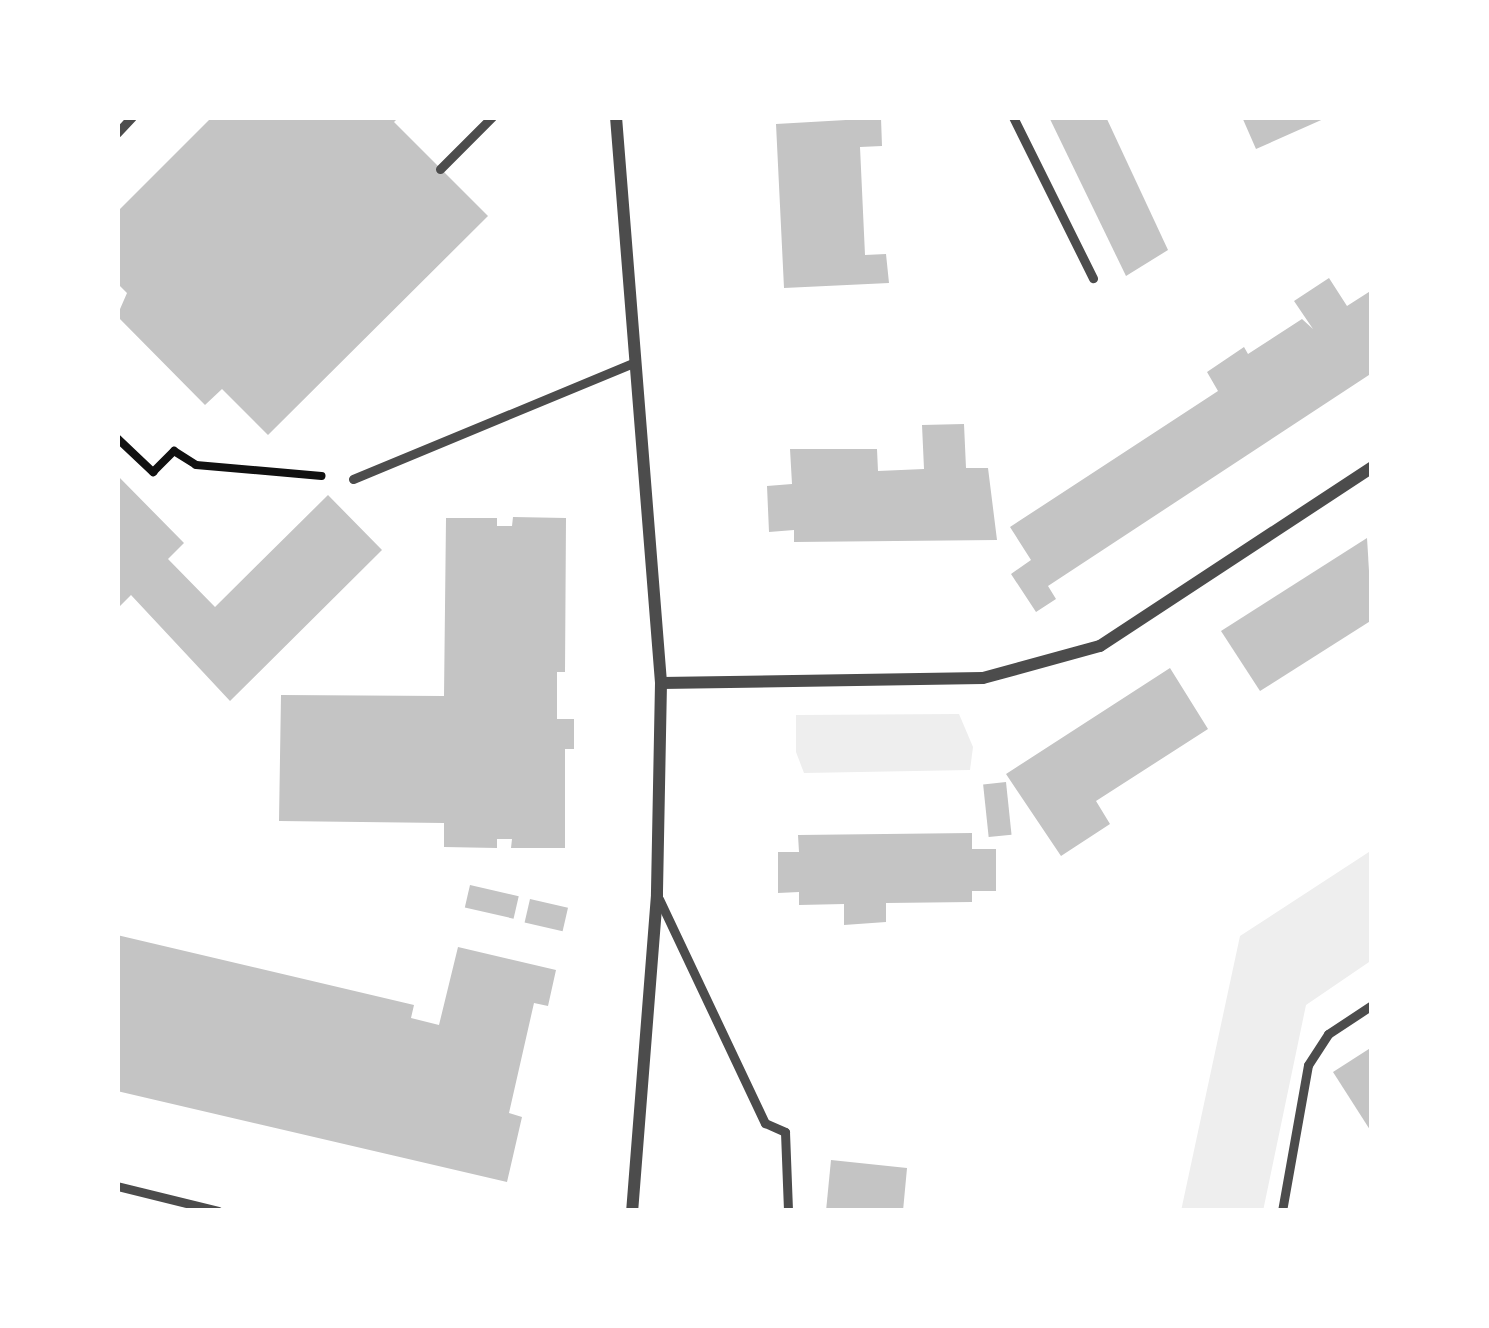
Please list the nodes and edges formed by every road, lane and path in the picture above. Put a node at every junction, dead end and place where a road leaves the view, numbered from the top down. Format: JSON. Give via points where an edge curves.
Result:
{"nodes":[{"id":1,"x":132,"y":117,"type":"edge"},
{"id":2,"x":492,"y":117,"type":"edge"},
{"id":3,"x":616,"y":117,"type":"edge"},
{"id":4,"x":1013,"y":117,"type":"edge"},
{"id":5,"x":117,"y":133,"type":"edge"},
{"id":6,"x":440,"y":169,"type":"dead end"},
{"id":7,"x":1093,"y":278,"type":"dead end"},
{"id":8,"x":635,"y":362,"type":"junction"},
{"id":9,"x":117,"y":438,"type":"edge"},
{"id":10,"x":1372,"y":467,"type":"edge"},
{"id":11,"x":353,"y":479,"type":"joint"},
{"id":12,"x":661,"y":683,"type":"junction"},
{"id":13,"x":657,"y":895,"type":"junction"},
{"id":14,"x":1372,"y":1005,"type":"edge"},
{"id":15,"x":117,"y":1186,"type":"edge"},
{"id":16,"x":218,"y":1211,"type":"edge"},
{"id":17,"x":632,"y":1211,"type":"edge"},
{"id":18,"x":788,"y":1211,"type":"edge"},
{"id":19,"x":1282,"y":1211,"type":"edge"}],
"edges":[{"from":1,"to":5,"type":"lane"},
{"from":2,"to":6,"type":"lane"},
{"from":3,"to":8,"type":"street"},
{"from":4,"to":7,"type":"lane"},
{"from":8,"to":11,"type":"lane"},
{"from":8,"to":12,"type":"street"},
{"from":9,"to":11,"type":"path","via":[[153,472],[174,451],[196,465]]},
{"from":10,"to":12,"type":"street","via":[[1100,646],[983,678]]},
{"from":12,"to":13,"type":"street"},
{"from":13,"to":17,"type":"street"},
{"from":13,"to":18,"type":"lane","via":[[765,1123],[785,1132]]},
{"from":14,"to":19,"type":"lane","via":[[1328,1034],[1308,1065]]},
{"from":15,"to":16,"type":"lane"}]}
